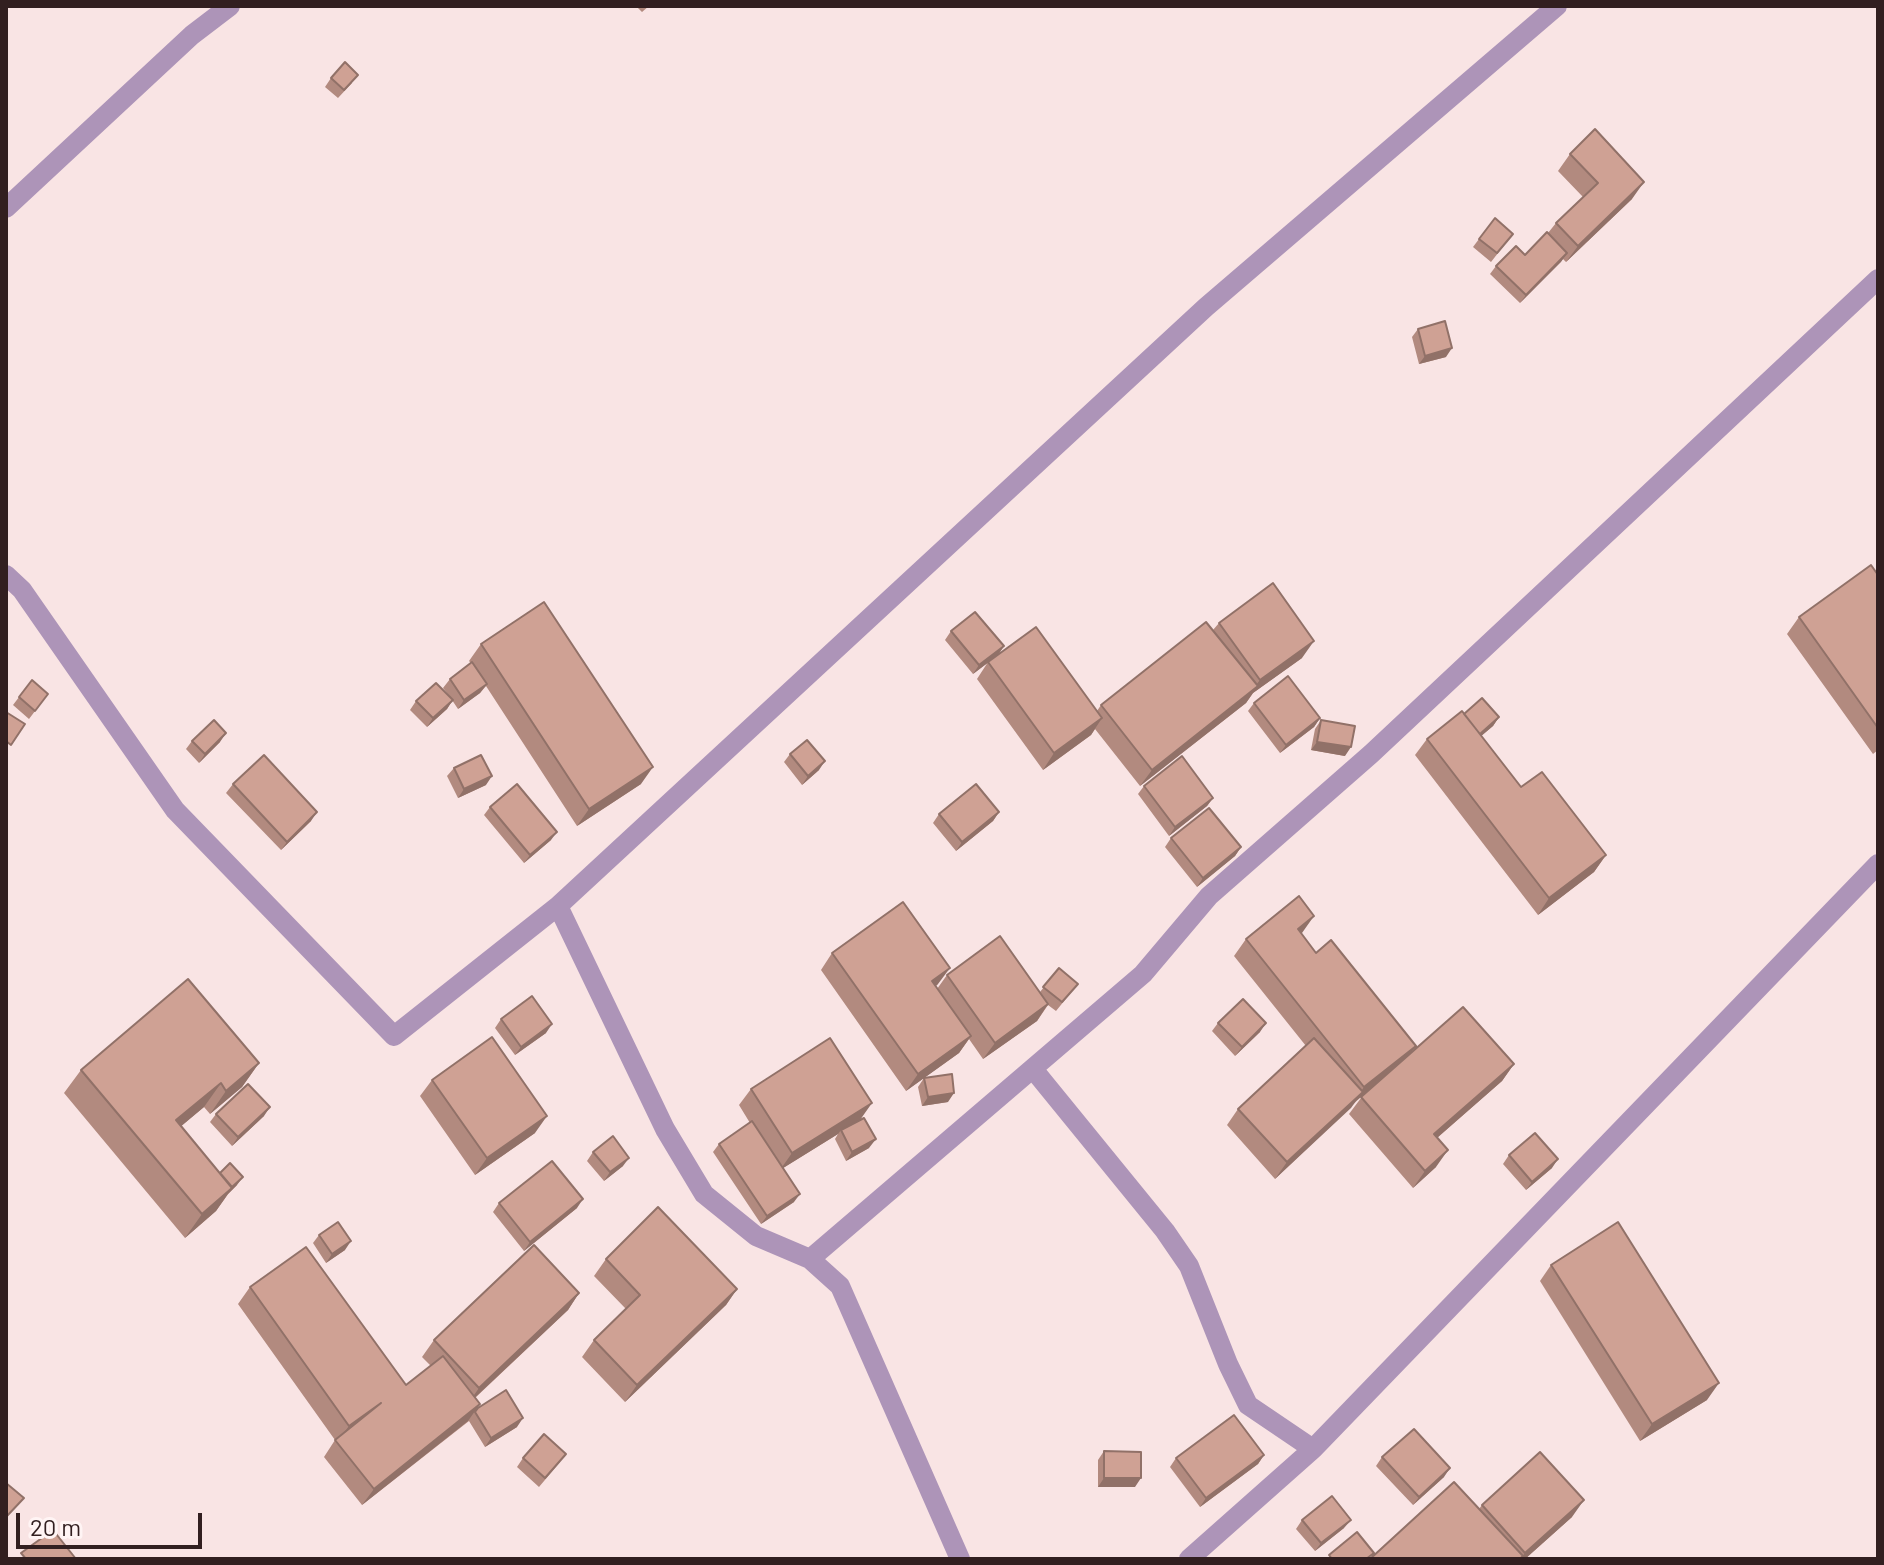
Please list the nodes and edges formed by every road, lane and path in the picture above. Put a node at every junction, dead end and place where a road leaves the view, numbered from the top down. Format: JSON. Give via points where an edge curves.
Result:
{"nodes":[{"id":1,"x":230,"y":6,"type":"edge"},
{"id":2,"x":1557,"y":6,"type":"edge"},
{"id":3,"x":6,"y":208,"type":"edge"},
{"id":4,"x":1878,"y":279,"type":"edge"},
{"id":5,"x":6,"y":575,"type":"edge"},
{"id":6,"x":1878,"y":864,"type":"edge"},
{"id":7,"x":558,"y":906,"type":"junction"},
{"id":8,"x":1033,"y":1069,"type":"junction"},
{"id":9,"x":810,"y":1259,"type":"junction"},
{"id":10,"x":1313,"y":1449,"type":"junction"},
{"id":11,"x":960,"y":1559,"type":"edge"},
{"id":12,"x":1189,"y":1559,"type":"edge"}],
"edges":[{"from":1,"to":3,"type":"street"},
{"from":2,"to":7,"type":"street","via":[[1206,307]]},
{"from":4,"to":8,"type":"street","via":[[1371,754],[1209,896],[1143,974]]},
{"from":5,"to":7,"type":"street","via":[[22,590],[175,810],[394,1036]]},
{"from":6,"to":10,"type":"street"},
{"from":7,"to":9,"type":"street","via":[[665,1129],[704,1194],[756,1236]]},
{"from":8,"to":9,"type":"street"},
{"from":8,"to":10,"type":"street","via":[[1189,1266],[1248,1405]]},
{"from":9,"to":11,"type":"street","via":[[840,1286]]},
{"from":10,"to":12,"type":"street"}]}
